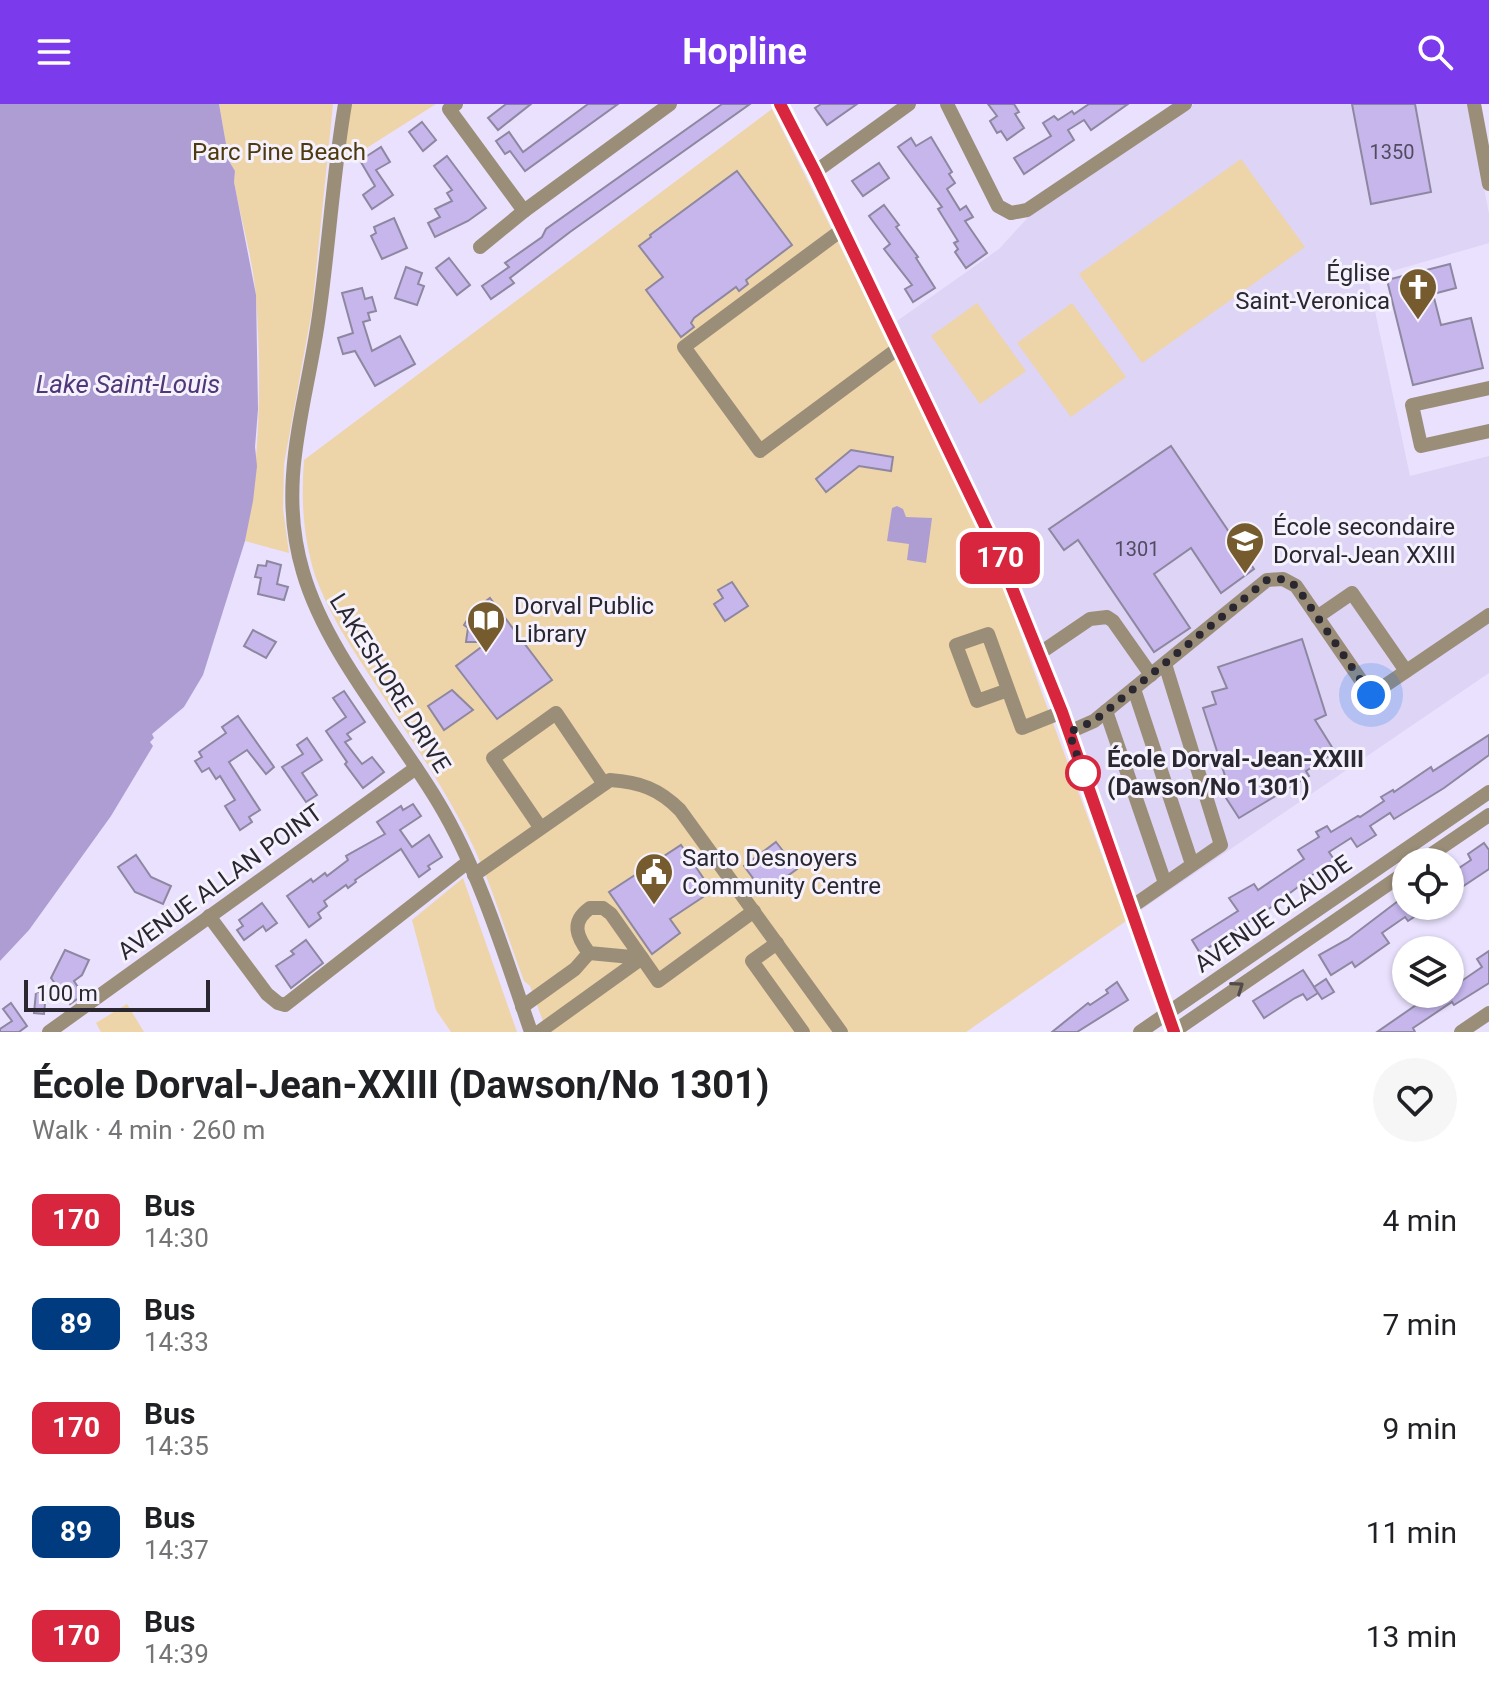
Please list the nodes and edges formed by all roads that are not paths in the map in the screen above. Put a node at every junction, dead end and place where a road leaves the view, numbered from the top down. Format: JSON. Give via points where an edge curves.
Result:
{"nodes":[{"id":1,"x":345,"y":104,"type":"edge"},
{"id":2,"x":456,"y":104,"type":"edge"},
{"id":3,"x":670,"y":104,"type":"edge"},
{"id":4,"x":780,"y":104,"type":"edge"},
{"id":5,"x":909,"y":104,"type":"edge"},
{"id":6,"x":947,"y":104,"type":"edge"},
{"id":7,"x":1185,"y":104,"type":"edge"},
{"id":8,"x":1474,"y":104,"type":"edge"},
{"id":9,"x":815,"y":172,"type":"junction"},
{"id":10,"x":1489,"y":184,"type":"edge"},
{"id":11,"x":524,"y":211,"type":"junction"},
{"id":12,"x":843,"y":229,"type":"junction"},
{"id":13,"x":480,"y":247,"type":"dead end"},
{"id":14,"x":900,"y":347,"type":"junction"},
{"id":15,"x":1489,"y":388,"type":"edge"},
{"id":16,"x":1489,"y":431,"type":"edge"},
{"id":17,"x":1489,"y":615,"type":"edge"},
{"id":18,"x":1317,"y":617,"type":"junction"},
{"id":19,"x":1040,"y":653,"type":"junction"},
{"id":20,"x":1165,"y":664,"type":"junction"},
{"id":21,"x":1406,"y":671,"type":"junction"},
{"id":22,"x":1151,"y":675,"type":"junction"},
{"id":23,"x":1134,"y":689,"type":"junction"},
{"id":24,"x":1008,"y":690,"type":"junction"},
{"id":25,"x":1106,"y":711,"type":"junction"},
{"id":26,"x":1062,"y":712,"type":"junction"},
{"id":27,"x":1069,"y":732,"type":"junction"},
{"id":28,"x":416,"y":768,"type":"junction"},
{"id":29,"x":604,"y":784,"type":"junction"},
{"id":30,"x":1489,"y":792,"type":"edge"},
{"id":31,"x":1489,"y":815,"type":"edge"},
{"id":32,"x":540,"y":827,"type":"junction"},
{"id":33,"x":1441,"y":848,"type":"edge"},
{"id":34,"x":1390,"y":860,"type":"joint"},
{"id":35,"x":1192,"y":864,"type":"junction"},
{"id":36,"x":471,"y":868,"type":"junction"},
{"id":37,"x":1392,"y":882,"type":"edge"},
{"id":38,"x":1165,"y":883,"type":"junction"},
{"id":39,"x":1130,"y":908,"type":"junction"},
{"id":40,"x":754,"y":911,"type":"junction"},
{"id":41,"x":209,"y":916,"type":"junction"},
{"id":42,"x":777,"y":943,"type":"junction"},
{"id":43,"x":589,"y":953,"type":"junction"},
{"id":44,"x":642,"y":958,"type":"junction"},
{"id":45,"x":522,"y":1007,"type":"junction"},
{"id":46,"x":1167,"y":1014,"type":"junction"},
{"id":47,"x":1483,"y":1022,"type":"edge"},
{"id":48,"x":49,"y":1032,"type":"edge"},
{"id":49,"x":531,"y":1032,"type":"edge"},
{"id":50,"x":539,"y":1032,"type":"edge"},
{"id":51,"x":803,"y":1032,"type":"edge"},
{"id":52,"x":841,"y":1032,"type":"edge"},
{"id":53,"x":1140,"y":1032,"type":"edge"},
{"id":54,"x":1173,"y":1032,"type":"edge"},
{"id":55,"x":1461,"y":1032,"type":"edge"}],
"edges":[{"from":1,"to":28,"type":"street","name":"LAKESHORE DRIVE","via":[[291,507],[303,572],[318,614]]},
{"from":2,"to":11,"type":"street","via":[[449,109]]},
{"from":3,"to":11,"type":"street"},
{"from":4,"to":9,"type":"street"},
{"from":5,"to":9,"type":"street"},
{"from":6,"to":7,"type":"street","via":[[998,206],[1011,213],[1027,210]]},
{"from":8,"to":10,"type":"street"},
{"from":9,"to":12,"type":"street"},
{"from":11,"to":13,"type":"street"},
{"from":12,"to":14,"type":"street"},
{"from":12,"to":14,"type":"street","via":[[684,347],[760,451]]},
{"from":14,"to":19,"type":"street"},
{"from":15,"to":16,"type":"street","via":[[1412,405],[1421,446]]},
{"from":17,"to":21,"type":"street"},
{"from":18,"to":20,"type":"street","via":[[1296,586],[1283,579],[1267,580]]},
{"from":18,"to":21,"type":"street","via":[[1371,695]]},
{"from":18,"to":21,"type":"street","via":[[1352,593]]},
{"from":19,"to":22,"type":"street","via":[[1090,619],[1107,617]]},
{"from":19,"to":26,"type":"street"},
{"from":20,"to":22,"type":"street"},
{"from":20,"to":35,"type":"street","via":[[1221,845]]},
{"from":22,"to":23,"type":"street"},
{"from":23,"to":25,"type":"street"},
{"from":23,"to":35,"type":"street"},
{"from":24,"to":24,"type":"street","via":[[988,634],[956,645],[977,701]]},
{"from":24,"to":26,"type":"street","via":[[1022,728]]},
{"from":25,"to":27,"type":"street"},
{"from":25,"to":38,"type":"street"},
{"from":26,"to":27,"type":"street"},
{"from":27,"to":39,"type":"street"},
{"from":28,"to":36,"type":"street","name":"LAKESHORE DRIVE"},
{"from":28,"to":41,"type":"street","name":"AVENUE ALLAN POINT"},
{"from":29,"to":32,"type":"street"},
{"from":29,"to":32,"type":"street","via":[[556,713],[493,758]]},
{"from":29,"to":40,"type":"street","via":[[629,781],[663,793]]},
{"from":30,"to":34,"type":"street","name":"AVENUE CLAUDE"},
{"from":31,"to":33,"type":"street"},
{"from":32,"to":36,"type":"street"},
{"from":34,"to":46,"type":"street","name":"AVENUE CLAUDE"},
{"from":35,"to":38,"type":"street"},
{"from":36,"to":41,"type":"street","via":[[285,1005],[267,994]]},
{"from":36,"to":45,"type":"street","name":"LAKESHORE DRIVE"},
{"from":54,"to":37,"type":"street","name":"AVENUE CLAUDE","one_way":true},
{"from":38,"to":39,"type":"street"},
{"from":39,"to":46,"type":"street"},
{"from":40,"to":42,"type":"street"},
{"from":40,"to":44,"type":"street","via":[[658,981]]},
{"from":41,"to":48,"type":"street","name":"AVENUE ALLAN POINT"},
{"from":42,"to":51,"type":"street","via":[[752,961]]},
{"from":42,"to":52,"type":"street"},
{"from":43,"to":44,"type":"street"},
{"from":43,"to":44,"type":"street","via":[[577,923],[590,908],[603,908]]},
{"from":43,"to":45,"type":"street"},
{"from":44,"to":50,"type":"street"},
{"from":45,"to":49,"type":"street","name":"LAKESHORE DRIVE"},
{"from":46,"to":53,"type":"street","name":"AVENUE CLAUDE"},
{"from":46,"to":54,"type":"street"},
{"from":47,"to":55,"type":"street"}]}
